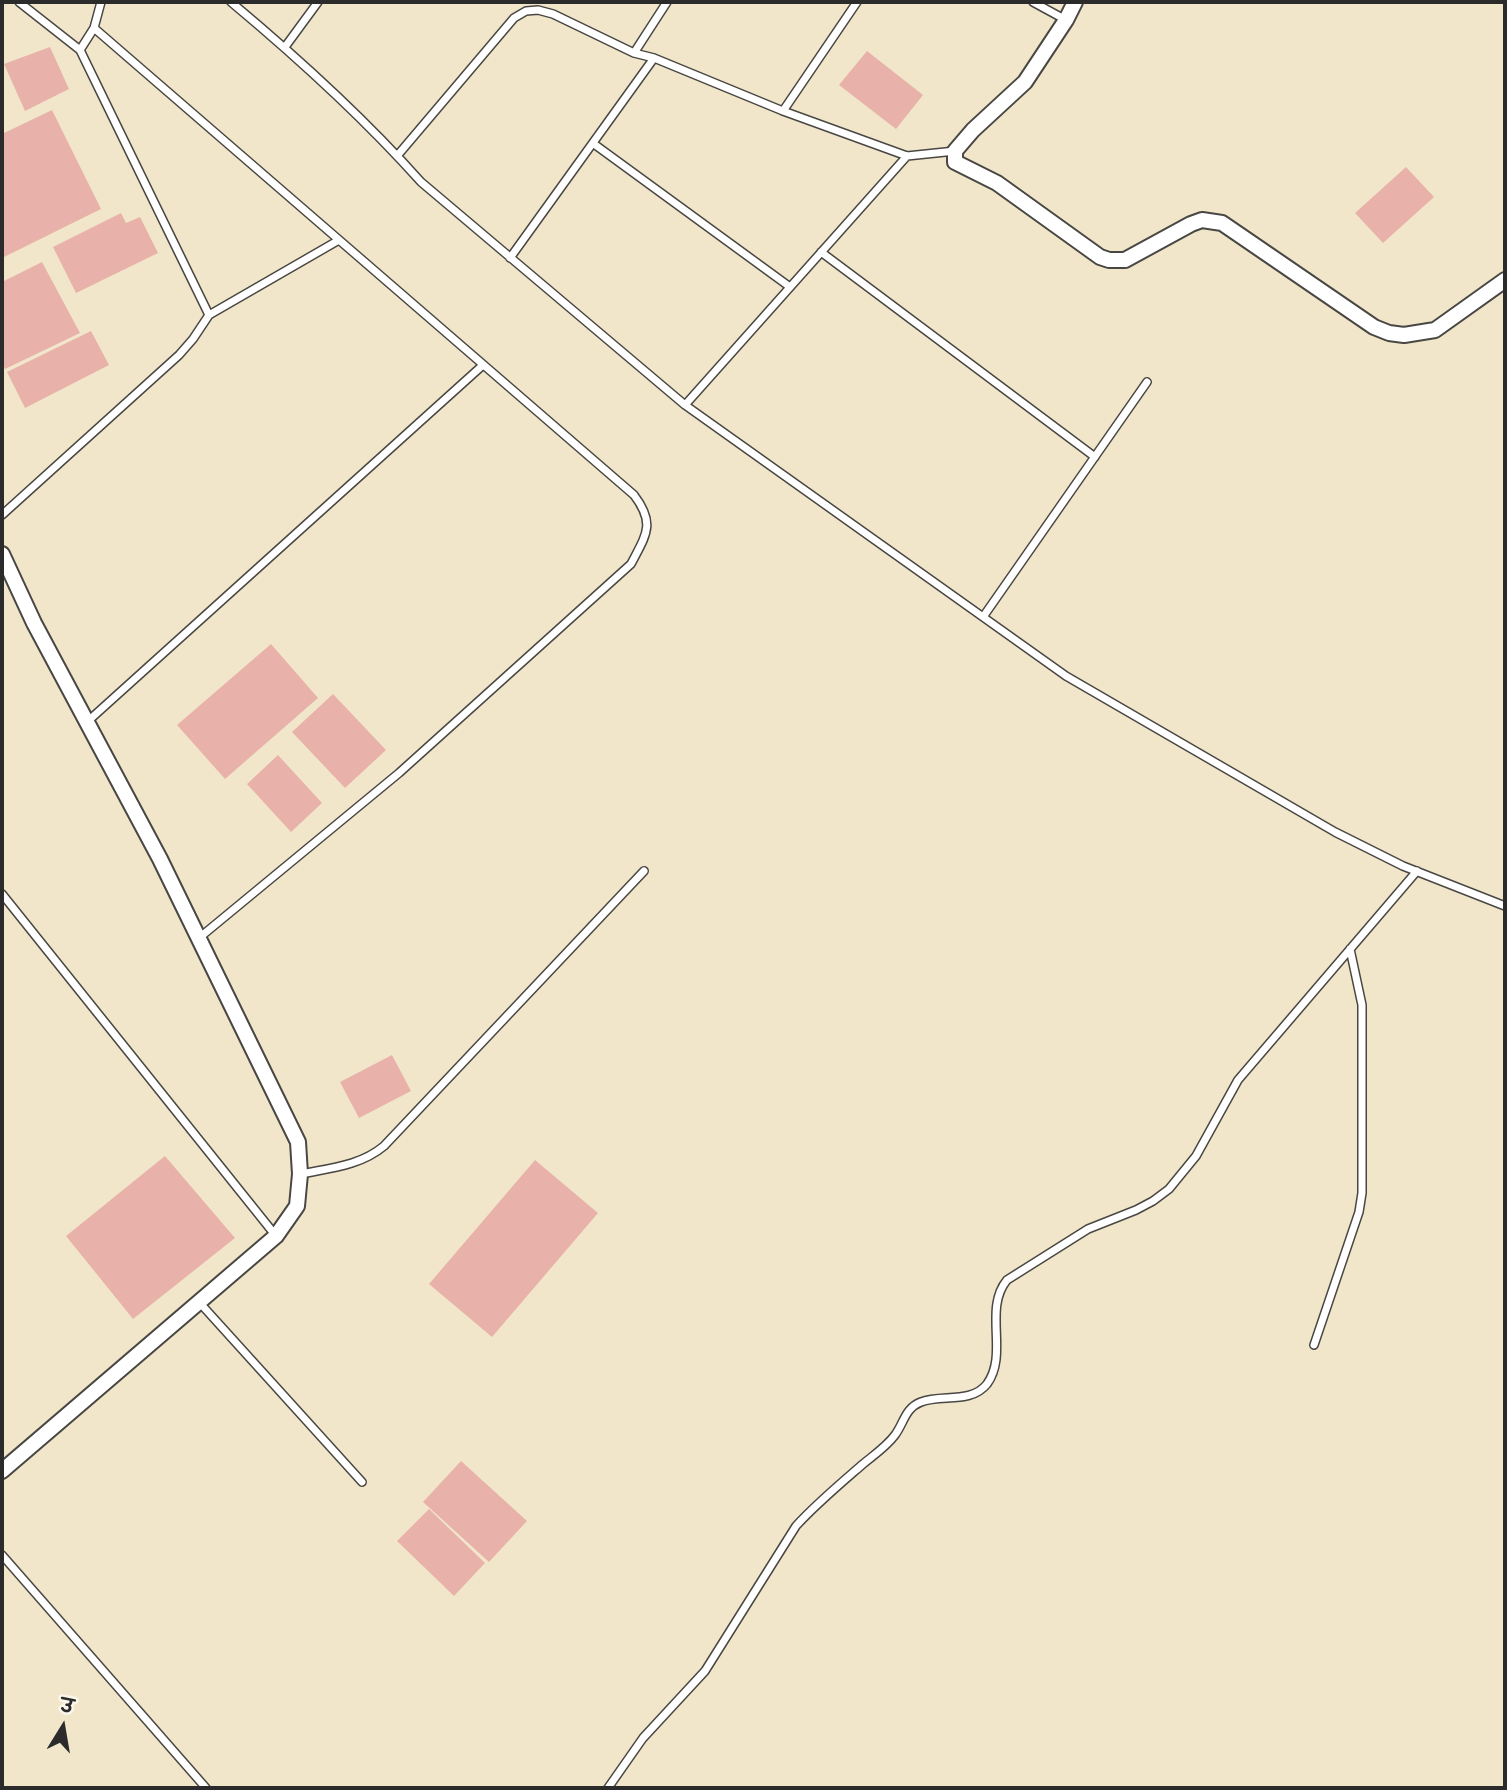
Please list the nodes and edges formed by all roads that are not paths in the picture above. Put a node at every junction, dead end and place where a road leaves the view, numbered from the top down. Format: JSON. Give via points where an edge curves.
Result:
{"nodes":[{"id":1,"x":19,"y":2,"type":"edge"},
{"id":2,"x":101,"y":2,"type":"edge"},
{"id":3,"x":231,"y":2,"type":"edge"},
{"id":4,"x":318,"y":2,"type":"edge"},
{"id":5,"x":667,"y":2,"type":"edge"},
{"id":6,"x":856,"y":2,"type":"edge"},
{"id":7,"x":1033,"y":2,"type":"edge"},
{"id":8,"x":1075,"y":2,"type":"edge"},
{"id":9,"x":1066,"y":20,"type":"junction"},
{"id":10,"x":94,"y":28,"type":"junction"},
{"id":11,"x":285,"y":47,"type":"junction"},
{"id":12,"x":80,"y":50,"type":"junction"},
{"id":13,"x":634,"y":53,"type":"junction"},
{"id":14,"x":654,"y":58,"type":"junction"},
{"id":15,"x":783,"y":111,"type":"junction"},
{"id":16,"x":594,"y":144,"type":"junction"},
{"id":17,"x":955,"y":151,"type":"junction"},
{"id":18,"x":397,"y":156,"type":"junction"},
{"id":19,"x":907,"y":156,"type":"junction"},
{"id":20,"x":339,"y":240,"type":"junction"},
{"id":21,"x":821,"y":252,"type":"junction"},
{"id":22,"x":510,"y":258,"type":"junction"},
{"id":23,"x":1505,"y":280,"type":"edge"},
{"id":24,"x":790,"y":287,"type":"junction"},
{"id":25,"x":209,"y":315,"type":"junction"},
{"id":26,"x":483,"y":365,"type":"junction"},
{"id":27,"x":1147,"y":382,"type":"dead end"},
{"id":28,"x":685,"y":405,"type":"junction"},
{"id":29,"x":1095,"y":457,"type":"junction"},
{"id":30,"x":2,"y":515,"type":"edge"},
{"id":31,"x":2,"y":554,"type":"edge"},
{"id":32,"x":983,"y":617,"type":"junction"},
{"id":33,"x":87,"y":722,"type":"junction"},
{"id":34,"x":644,"y":871,"type":"dead end"},
{"id":35,"x":1417,"y":872,"type":"junction"},
{"id":36,"x":2,"y":894,"type":"edge"},
{"id":37,"x":1505,"y":906,"type":"edge"},
{"id":38,"x":199,"y":938,"type":"junction"},
{"id":39,"x":1350,"y":949,"type":"junction"},
{"id":40,"x":300,"y":1174,"type":"junction"},
{"id":41,"x":276,"y":1237,"type":"junction"},
{"id":42,"x":199,"y":1302,"type":"junction"},
{"id":43,"x":1314,"y":1345,"type":"dead end"},
{"id":44,"x":2,"y":1471,"type":"edge"},
{"id":45,"x":362,"y":1482,"type":"dead end"},
{"id":46,"x":2,"y":1555,"type":"edge"},
{"id":47,"x":206,"y":1788,"type":"edge"},
{"id":48,"x":608,"y":1788,"type":"edge"}],
"edges":[{"from":1,"to":12,"type":"lane"},
{"from":2,"to":10,"type":"lane"},
{"from":3,"to":11,"type":"lane"},
{"from":4,"to":11,"type":"lane"},
{"from":5,"to":13,"type":"lane"},
{"from":6,"to":15,"type":"lane"},
{"from":7,"to":9,"type":"lane"},
{"from":8,"to":9,"type":"street"},
{"from":9,"to":17,"type":"street","via":[[1025,82]]},
{"from":10,"to":12,"type":"lane"},
{"from":10,"to":20,"type":"lane"},
{"from":11,"to":18,"type":"lane"},
{"from":12,"to":25,"type":"lane"},
{"from":13,"to":14,"type":"lane"},
{"from":13,"to":18,"type":"lane","via":[[553,14],[526,11],[514,18]]},
{"from":14,"to":15,"type":"lane"},
{"from":14,"to":16,"type":"lane"},
{"from":15,"to":19,"type":"lane"},
{"from":16,"to":22,"type":"lane"},
{"from":16,"to":24,"type":"lane"},
{"from":17,"to":19,"type":"lane"},
{"from":17,"to":23,"type":"street","via":[[955,162],[1006,189],[1100,257],[1125,260],[1191,224],[1202,220],[1222,223],[1389,333],[1435,330]]},
{"from":18,"to":22,"type":"lane"},
{"from":19,"to":21,"type":"lane"},
{"from":20,"to":25,"type":"lane"},
{"from":20,"to":26,"type":"lane"},
{"from":21,"to":24,"type":"lane"},
{"from":21,"to":29,"type":"lane"},
{"from":22,"to":28,"type":"lane"},
{"from":24,"to":28,"type":"lane"},
{"from":25,"to":30,"type":"lane","via":[[179,355]]},
{"from":26,"to":33,"type":"lane"},
{"from":26,"to":38,"type":"lane","via":[[634,495],[645,510],[643,541],[631,564],[399,773]]},
{"from":27,"to":29,"type":"lane"},
{"from":28,"to":32,"type":"lane"},
{"from":29,"to":32,"type":"lane"},
{"from":31,"to":33,"type":"street"},
{"from":32,"to":35,"type":"lane","via":[[1066,676],[1335,832]]},
{"from":33,"to":38,"type":"street"},
{"from":34,"to":40,"type":"lane","via":[[384,1146],[357,1162]]},
{"from":35,"to":37,"type":"lane"},
{"from":35,"to":39,"type":"lane"},
{"from":36,"to":41,"type":"lane"},
{"from":38,"to":40,"type":"street","via":[[298,1142]]},
{"from":39,"to":43,"type":"lane","via":[[1363,1005],[1362,1193]]},
{"from":39,"to":48,"type":"lane","via":[[1238,1080],[1196,1156],[1169,1189],[1136,1210],[1088,1228],[1007,1280],[997,1300],[994,1368],[985,1386],[964,1396],[921,1401],[910,1408],[896,1434],[810,1511],[705,1671],[643,1738]]},
{"from":40,"to":41,"type":"street","via":[[297,1206]]},
{"from":41,"to":42,"type":"street"},
{"from":42,"to":44,"type":"street"},
{"from":42,"to":45,"type":"lane"},
{"from":46,"to":47,"type":"lane"}]}
